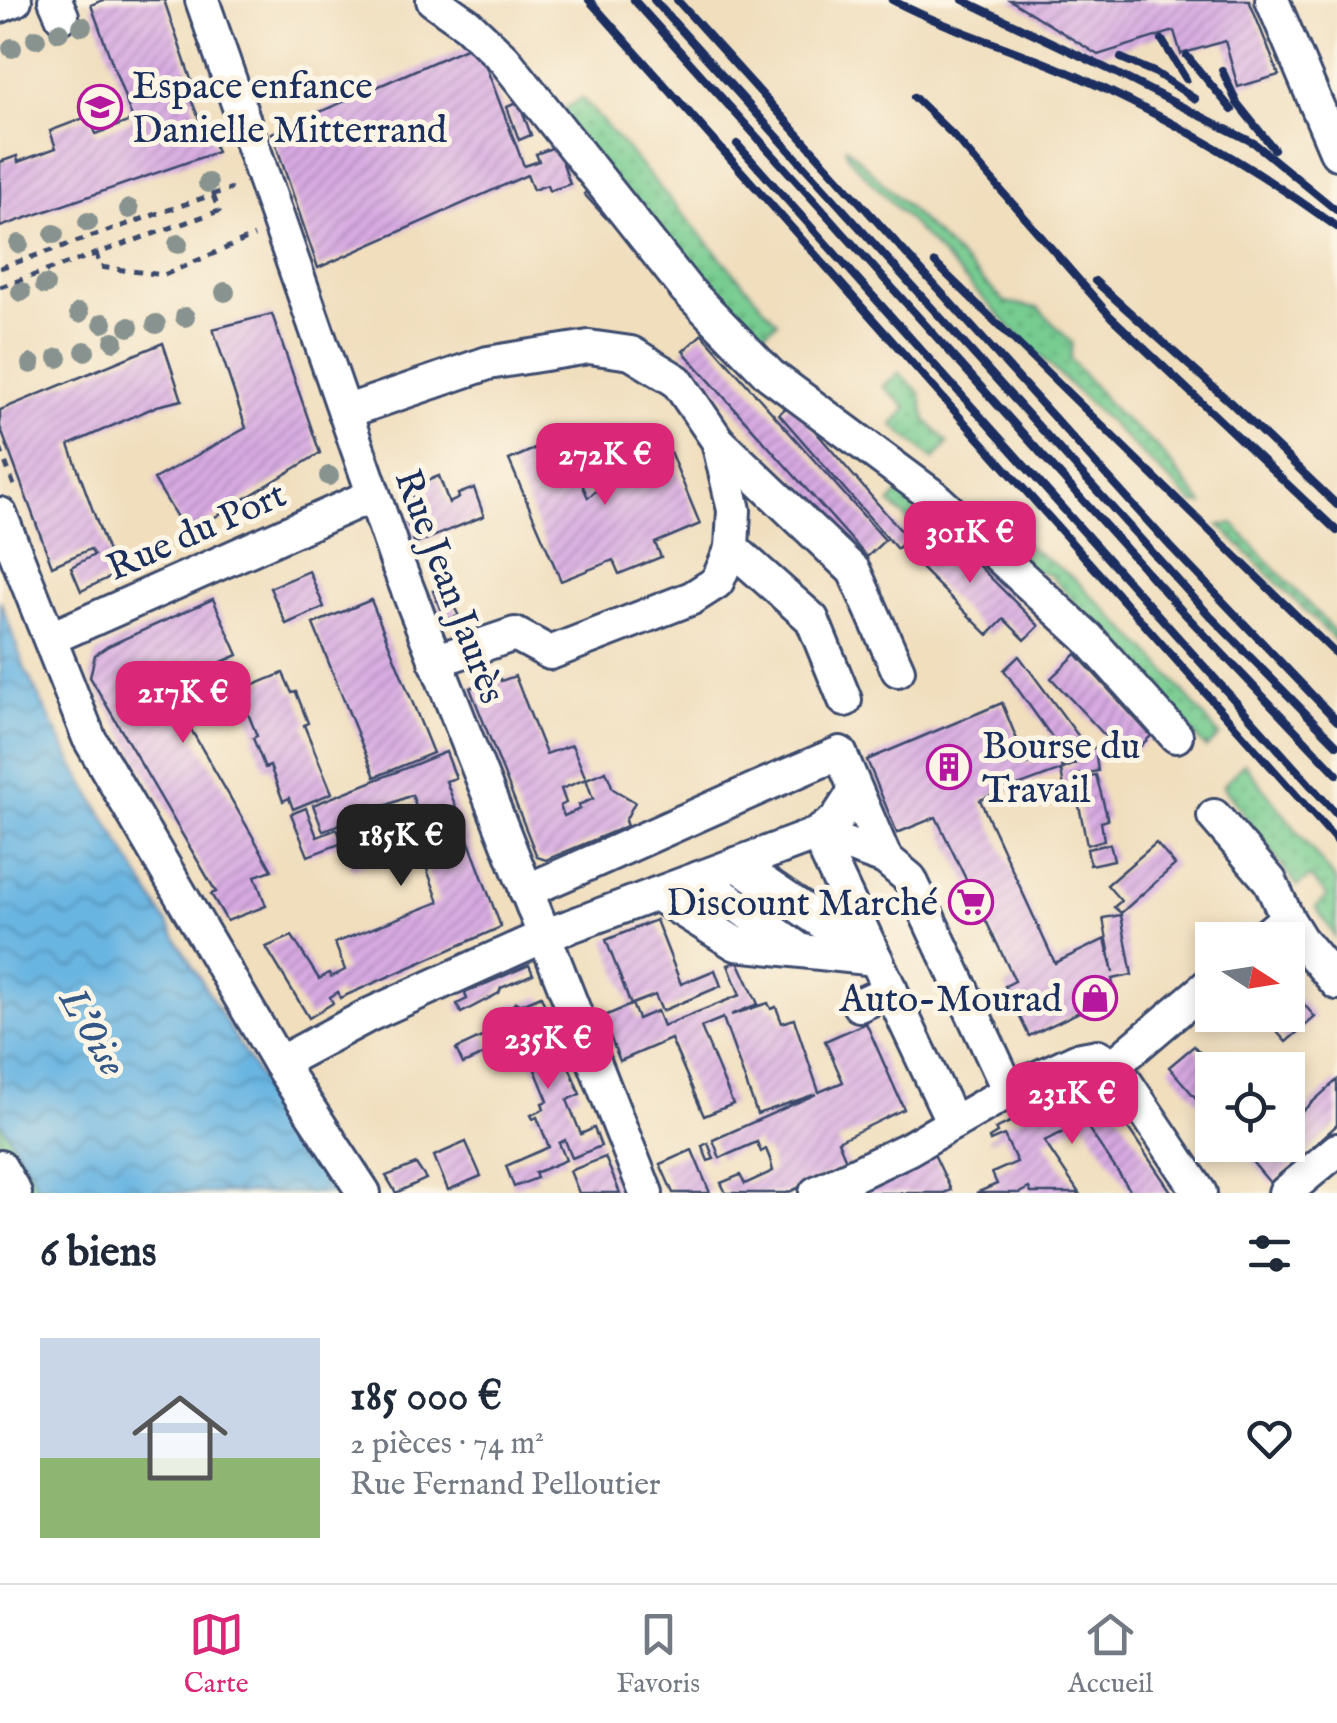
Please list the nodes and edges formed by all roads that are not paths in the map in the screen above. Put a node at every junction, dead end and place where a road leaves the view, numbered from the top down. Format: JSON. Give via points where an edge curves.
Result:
{"nodes":[{"id":1,"x":15,"y":0,"type":"edge"},
{"id":2,"x":202,"y":0,"type":"edge"},
{"id":3,"x":433,"y":0,"type":"edge"},
{"id":4,"x":1272,"y":0,"type":"edge"},
{"id":5,"x":0,"y":6,"type":"edge"},
{"id":6,"x":1337,"y":153,"type":"edge"},
{"id":7,"x":345,"y":412,"type":"junction"},
{"id":8,"x":718,"y":441,"type":"junction"},
{"id":9,"x":373,"y":495,"type":"junction"},
{"id":10,"x":0,"y":514,"type":"edge"},
{"id":11,"x":732,"y":548,"type":"junction"},
{"id":12,"x":51,"y":638,"type":"junction"},
{"id":13,"x":435,"y":661,"type":"junction"},
{"id":14,"x":898,"y":670,"type":"dead end"},
{"id":15,"x":844,"y":700,"type":"dead end"},
{"id":16,"x":1176,"y":736,"type":"dead end"},
{"id":17,"x":855,"y":791,"type":"junction"},
{"id":18,"x":1214,"y":816,"type":"dead end"},
{"id":19,"x":817,"y":834,"type":"junction"},
{"id":20,"x":885,"y":858,"type":"junction"},
{"id":21,"x":706,"y":876,"type":"junction"},
{"id":22,"x":526,"y":891,"type":"junction"},
{"id":23,"x":1287,"y":918,"type":"junction"},
{"id":24,"x":1282,"y":922,"type":"edge"},
{"id":25,"x":544,"y":936,"type":"junction"},
{"id":26,"x":861,"y":948,"type":"junction"},
{"id":27,"x":802,"y":951,"type":"junction"},
{"id":28,"x":1337,"y":982,"type":"edge"},
{"id":29,"x":890,"y":990,"type":"junction"},
{"id":30,"x":1195,"y":996,"type":"edge"},
{"id":31,"x":859,"y":1005,"type":"dead end"},
{"id":32,"x":279,"y":1063,"type":"junction"},
{"id":33,"x":1114,"y":1064,"type":"junction"},
{"id":34,"x":1009,"y":1091,"type":"junction"},
{"id":35,"x":953,"y":1123,"type":"junction"},
{"id":36,"x":1337,"y":1150,"type":"edge"},
{"id":37,"x":0,"y":1167,"type":"edge"},
{"id":38,"x":14,"y":1193,"type":"edge"},
{"id":39,"x":364,"y":1193,"type":"edge"},
{"id":40,"x":646,"y":1193,"type":"edge"},
{"id":41,"x":816,"y":1193,"type":"edge"},
{"id":42,"x":1200,"y":1193,"type":"edge"},
{"id":43,"x":1286,"y":1193,"type":"edge"}],
"edges":[{"from":1,"to":5,"type":"street"},
{"from":2,"to":7,"type":"street","name":"Rue Jean Jaurès"},
{"from":3,"to":16,"type":"street","via":[[504,59],[686,290],[756,360],[933,496],[1087,638]]},
{"from":4,"to":6,"type":"street"},
{"from":7,"to":8,"type":"street","via":[[488,363],[588,347],[632,353],[678,381]]},
{"from":7,"to":9,"type":"street","name":"Rue Jean Jaurès"},
{"from":8,"to":11,"type":"street","via":[[734,510]]},
{"from":8,"to":14,"type":"street","via":[[854,572]]},
{"from":9,"to":12,"type":"street","name":"Rue du Port"},
{"from":9,"to":13,"type":"street","name":"Rue Jean Jaurès"},
{"from":10,"to":12,"type":"street"},
{"from":11,"to":13,"type":"street","via":[[717,582],[692,598],[550,653],[516,634]]},
{"from":11,"to":15,"type":"street","via":[[812,619]]},
{"from":12,"to":32,"type":"street","via":[[88,738]]},
{"from":13,"to":22,"type":"street","name":"Rue Jean Jaurès"},
{"from":17,"to":19,"type":"street"},
{"from":17,"to":20,"type":"street"},
{"from":17,"to":22,"type":"street","via":[[853,743]]},
{"from":18,"to":23,"type":"street","via":[[1270,882]]},
{"from":19,"to":20,"type":"street"},
{"from":19,"to":21,"type":"street"},
{"from":19,"to":26,"type":"street"},
{"from":20,"to":34,"type":"street","via":[[910,878]]},
{"from":21,"to":25,"type":"street"},
{"from":21,"to":26,"type":"street"},
{"from":21,"to":27,"type":"street"},
{"from":21,"to":27,"type":"street","via":[[766,947]]},
{"from":22,"to":25,"type":"street","name":"Rue Jean Jaurès"},
{"from":23,"to":24,"type":"street"},
{"from":23,"to":28,"type":"street"},
{"from":25,"to":32,"type":"street"},
{"from":25,"to":40,"type":"street","name":"Rue Jean Jaurès"},
{"from":26,"to":27,"type":"street"},
{"from":26,"to":29,"type":"street"},
{"from":29,"to":31,"type":"street"},
{"from":29,"to":35,"type":"street"},
{"from":30,"to":33,"type":"street"},
{"from":32,"to":39,"type":"street"},
{"from":33,"to":34,"type":"street","via":[[1087,1057]]},
{"from":33,"to":42,"type":"street"},
{"from":34,"to":35,"type":"street"},
{"from":35,"to":41,"type":"street"},
{"from":36,"to":43,"type":"street"},
{"from":37,"to":38,"type":"street"}]}
